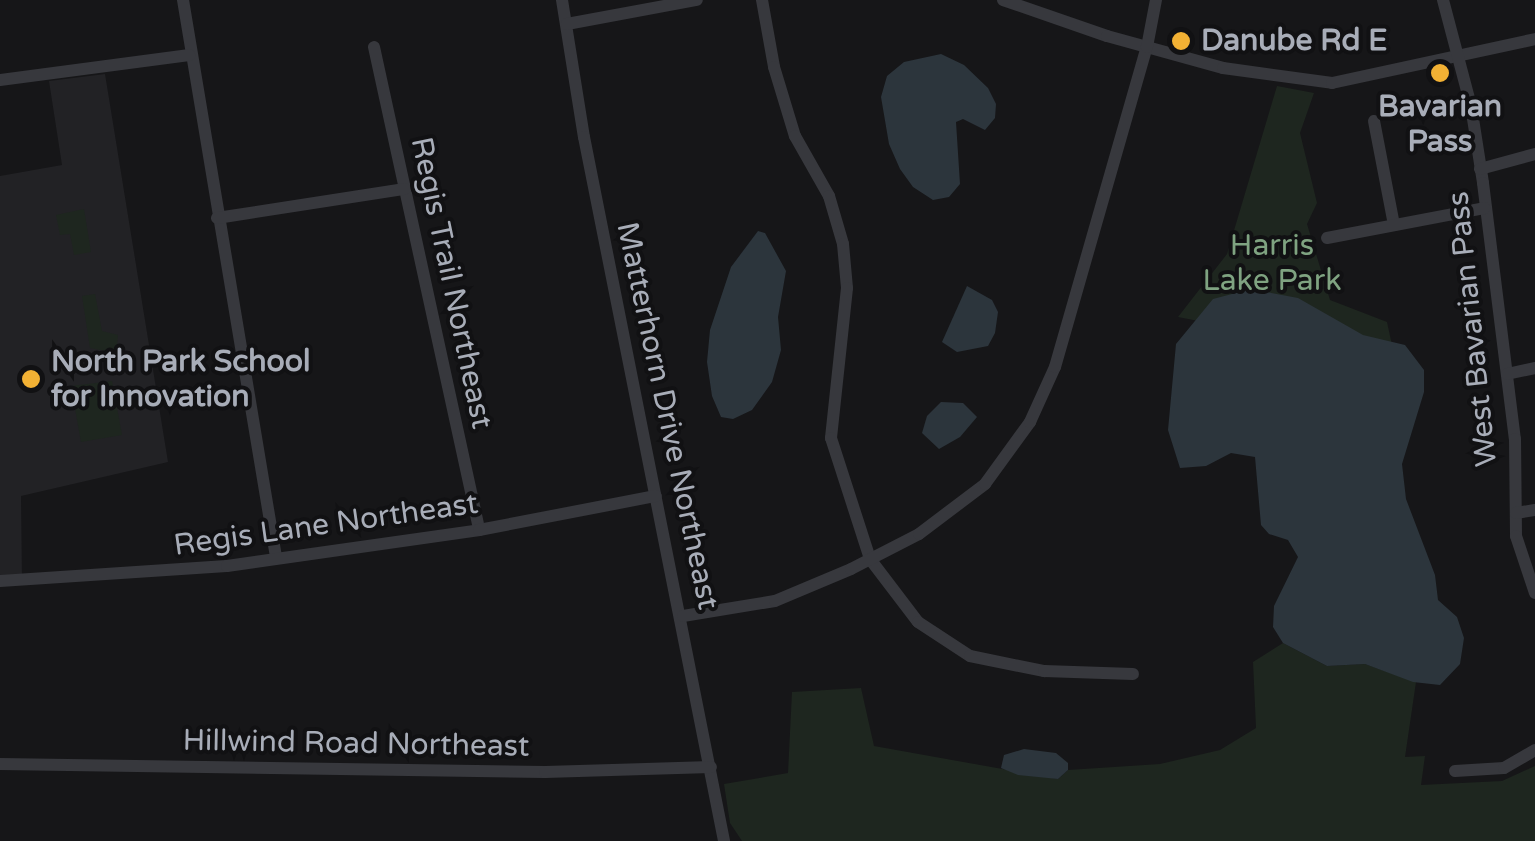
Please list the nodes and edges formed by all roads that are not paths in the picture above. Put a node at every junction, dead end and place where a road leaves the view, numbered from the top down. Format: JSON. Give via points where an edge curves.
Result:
{"nodes":[{"id":1,"x":183,"y":0,"type":"edge"},
{"id":2,"x":562,"y":0,"type":"edge"},
{"id":3,"x":697,"y":0,"type":"edge"},
{"id":4,"x":762,"y":0,"type":"edge"},
{"id":5,"x":1003,"y":0,"type":"edge"},
{"id":6,"x":1156,"y":0,"type":"edge"},
{"id":7,"x":1443,"y":0,"type":"edge"},
{"id":8,"x":566,"y":24,"type":"junction"},
{"id":9,"x":1535,"y":39,"type":"edge"},
{"id":10,"x":374,"y":47,"type":"dead end"},
{"id":11,"x":1147,"y":47,"type":"junction"},
{"id":12,"x":189,"y":55,"type":"junction"},
{"id":13,"x":1456,"y":57,"type":"junction"},
{"id":14,"x":0,"y":80,"type":"edge"},
{"id":15,"x":1374,"y":121,"type":"dead end"},
{"id":16,"x":1535,"y":154,"type":"edge"},
{"id":17,"x":1480,"y":170,"type":"junction"},
{"id":18,"x":405,"y":189,"type":"junction"},
{"id":19,"x":1484,"y":208,"type":"junction"},
{"id":20,"x":217,"y":218,"type":"junction"},
{"id":21,"x":1394,"y":225,"type":"junction"},
{"id":22,"x":1327,"y":238,"type":"dead end"},
{"id":23,"x":1535,"y":368,"type":"edge"},
{"id":24,"x":1507,"y":374,"type":"junction"},
{"id":25,"x":656,"y":496,"type":"junction"},
{"id":26,"x":1535,"y":510,"type":"edge"},
{"id":27,"x":1516,"y":513,"type":"junction"},
{"id":28,"x":480,"y":530,"type":"junction"},
{"id":29,"x":276,"y":558,"type":"junction"},
{"id":30,"x":870,"y":559,"type":"junction"},
{"id":31,"x":0,"y":581,"type":"edge"},
{"id":32,"x":1535,"y":593,"type":"edge"},
{"id":33,"x":683,"y":616,"type":"junction"},
{"id":34,"x":1133,"y":674,"type":"dead end"},
{"id":35,"x":1535,"y":750,"type":"edge"},
{"id":36,"x":0,"y":764,"type":"edge"},
{"id":37,"x":711,"y":768,"type":"junction"},
{"id":38,"x":1455,"y":771,"type":"dead end"},
{"id":39,"x":724,"y":841,"type":"edge"}],
"edges":[{"from":1,"to":12,"type":"street"},
{"from":2,"to":8,"type":"street","name":"Matterhorn Drive Northeast"},
{"from":3,"to":8,"type":"street"},
{"from":4,"to":30,"type":"street","via":[[795,136],[829,196],[843,244],[848,288],[831,438]]},
{"from":5,"to":11,"type":"street"},
{"from":6,"to":11,"type":"street"},
{"from":7,"to":13,"type":"street","name":"West Bavarian Pass"},
{"from":8,"to":25,"type":"street","name":"Matterhorn Drive Northeast"},
{"from":9,"to":13,"type":"street"},
{"from":10,"to":18,"type":"street","name":"Regis Trail Northeast"},
{"from":11,"to":13,"type":"street","via":[[1223,68],[1332,82]]},
{"from":11,"to":30,"type":"street","via":[[1054,367],[1030,422],[986,484],[918,534]]},
{"from":12,"to":14,"type":"street"},
{"from":12,"to":20,"type":"street"},
{"from":13,"to":17,"type":"street","name":"West Bavarian Pass"},
{"from":15,"to":21,"type":"street"},
{"from":16,"to":17,"type":"street"},
{"from":17,"to":19,"type":"street","name":"West Bavarian Pass"},
{"from":18,"to":20,"type":"street"},
{"from":18,"to":28,"type":"street","name":"Regis Trail Northeast"},
{"from":19,"to":21,"type":"street"},
{"from":19,"to":24,"type":"street","name":"West Bavarian Pass"},
{"from":20,"to":29,"type":"street"},
{"from":21,"to":22,"type":"street"},
{"from":23,"to":24,"type":"street"},
{"from":24,"to":27,"type":"street","name":"West Bavarian Pass"},
{"from":25,"to":28,"type":"street","name":"Regis Lane Northeast"},
{"from":25,"to":33,"type":"street","name":"Matterhorn Drive Northeast"},
{"from":26,"to":27,"type":"street"},
{"from":27,"to":32,"type":"street","name":"West Bavarian Pass","via":[[1516,536]]},
{"from":28,"to":29,"type":"street","name":"Regis Lane Northeast"},
{"from":29,"to":31,"type":"street","name":"Regis Lane Northeast","via":[[162,574]]},
{"from":30,"to":33,"type":"street","via":[[776,601]]},
{"from":30,"to":34,"type":"street","via":[[918,622],[970,656],[1044,671]]},
{"from":33,"to":37,"type":"street","name":"Matterhorn Drive Northeast"},
{"from":35,"to":38,"type":"street","via":[[1504,768]]},
{"from":36,"to":37,"type":"street","name":"Hillwind Road Northeast"},
{"from":37,"to":39,"type":"street","name":"Matterhorn Drive Northeast"}]}
